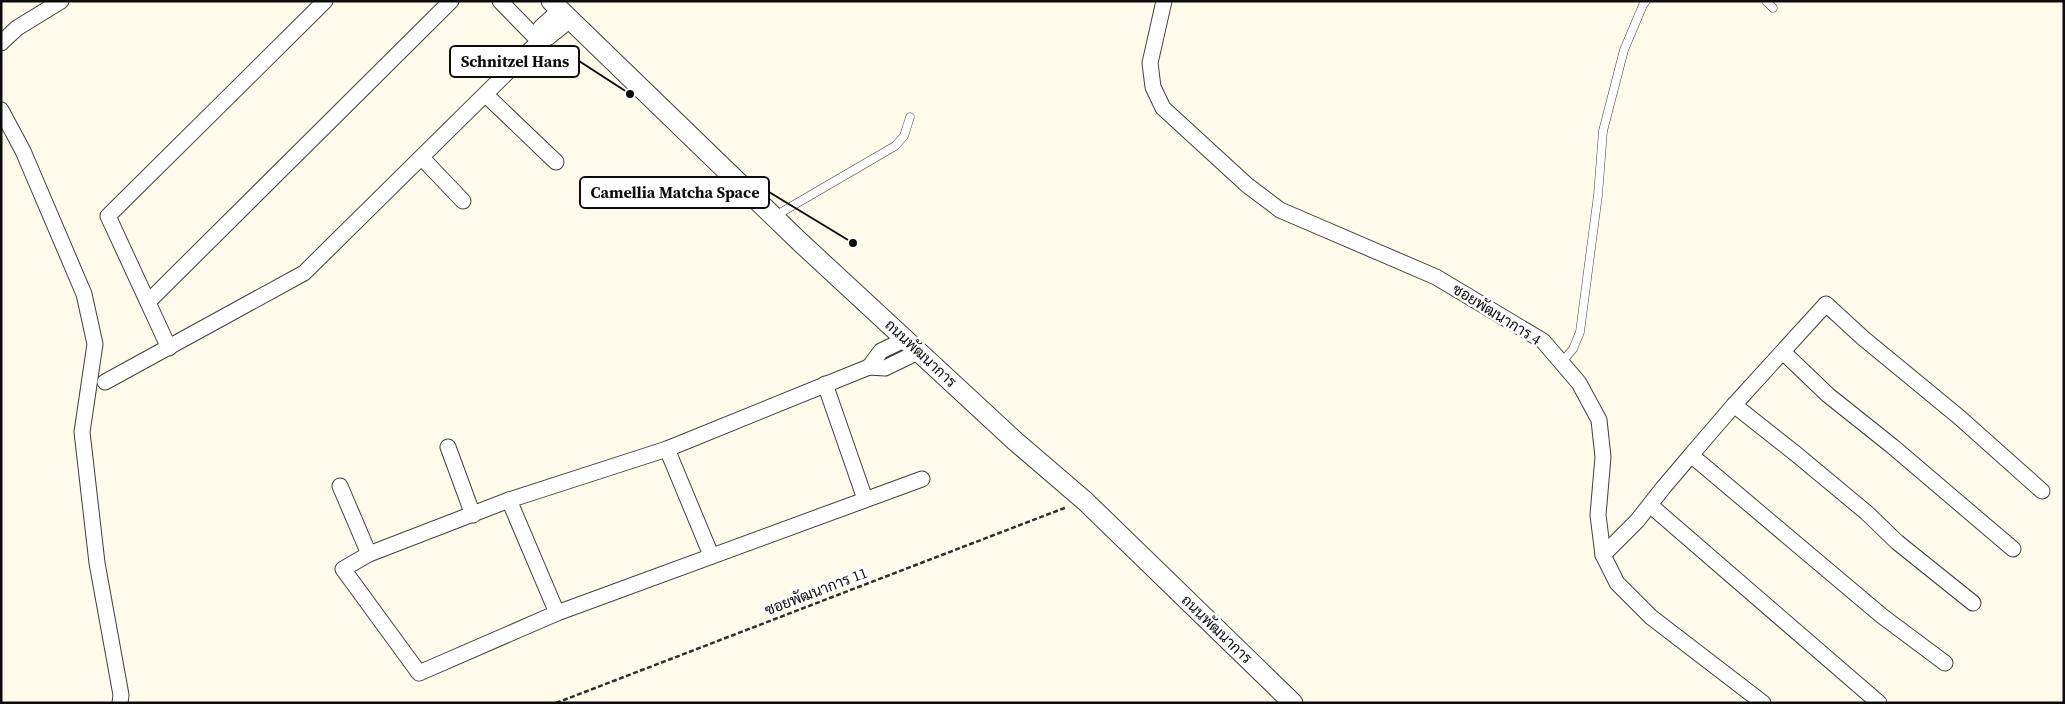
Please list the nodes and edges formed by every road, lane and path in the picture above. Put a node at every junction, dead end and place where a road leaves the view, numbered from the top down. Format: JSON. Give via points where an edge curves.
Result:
{"nodes":[{"id":1,"x":61,"y":1,"type":"edge"},
{"id":2,"x":325,"y":1,"type":"edge"},
{"id":3,"x":451,"y":1,"type":"edge"},
{"id":4,"x":500,"y":1,"type":"edge"},
{"id":5,"x":1163,"y":1,"type":"edge"},
{"id":6,"x":1646,"y":1,"type":"edge"},
{"id":7,"x":1766,"y":1,"type":"edge"},
{"id":8,"x":1773,"y":8,"type":"dead end"},
{"id":9,"x":560,"y":10,"type":"edge"},
{"id":10,"x":539,"y":41,"type":"junction"},
{"id":11,"x":1,"y":43,"type":"edge"},
{"id":12,"x":486,"y":95,"type":"junction"},
{"id":13,"x":1,"y":110,"type":"edge"},
{"id":14,"x":910,"y":117,"type":"dead end"},
{"id":15,"x":422,"y":158,"type":"junction"},
{"id":16,"x":556,"y":162,"type":"dead end"},
{"id":17,"x":463,"y":201,"type":"dead end"},
{"id":18,"x":775,"y":216,"type":"junction"},
{"id":19,"x":148,"y":302,"type":"junction"},
{"id":20,"x":913,"y":345,"type":"junction"},
{"id":21,"x":169,"y":348,"type":"junction"},
{"id":22,"x":1783,"y":352,"type":"junction"},
{"id":23,"x":1561,"y":363,"type":"junction"},
{"id":24,"x":105,"y":382,"type":"dead end"},
{"id":25,"x":825,"y":384,"type":"junction"},
{"id":26,"x":1734,"y":405,"type":"junction"},
{"id":27,"x":448,"y":447,"type":"dead end"},
{"id":28,"x":668,"y":449,"type":"junction"},
{"id":29,"x":1691,"y":455,"type":"junction"},
{"id":30,"x":922,"y":479,"type":"dead end"},
{"id":31,"x":340,"y":486,"type":"dead end"},
{"id":32,"x":2042,"y":490,"type":"dead end"},
{"id":33,"x":865,"y":499,"type":"junction"},
{"id":34,"x":509,"y":500,"type":"junction"},
{"id":35,"x":1085,"y":501,"type":"junction"},
{"id":36,"x":1650,"y":505,"type":"junction"},
{"id":37,"x":473,"y":515,"type":"junction"},
{"id":38,"x":2014,"y":549,"type":"dead end"},
{"id":39,"x":369,"y":554,"type":"junction"},
{"id":40,"x":1603,"y":554,"type":"junction"},
{"id":41,"x":710,"y":555,"type":"junction"},
{"id":42,"x":1972,"y":603,"type":"dead end"},
{"id":43,"x":557,"y":613,"type":"junction"},
{"id":44,"x":1945,"y":663,"type":"dead end"},
{"id":45,"x":120,"y":703,"type":"edge"},
{"id":46,"x":556,"y":703,"type":"edge"},
{"id":47,"x":1292,"y":703,"type":"edge"},
{"id":48,"x":1763,"y":703,"type":"edge"},
{"id":49,"x":1879,"y":703,"type":"edge"}],
"edges":[{"from":1,"to":11,"type":"street","via":[[17,28]]},
{"from":2,"to":19,"type":"street","via":[[108,216]]},
{"from":3,"to":19,"type":"street"},
{"from":4,"to":10,"type":"street"},
{"from":5,"to":23,"type":"street","name":"ซอยพัฒนาการ 4","via":[[1150,63],[1153,88],[1163,108],[1233,172],[1280,210],[1436,277],[1543,341]]},
{"from":6,"to":23,"type":"lane","via":[[1624,50],[1603,131],[1580,332],[1573,349]]},
{"from":7,"to":8,"type":"lane"},
{"from":9,"to":10,"type":"street","via":[[542,27]]},
{"from":9,"to":18,"type":"street","name":"ถนนพัฒนาการ"},
{"from":10,"to":12,"type":"street"},
{"from":12,"to":15,"type":"street"},
{"from":12,"to":16,"type":"street"},
{"from":13,"to":45,"type":"street","via":[[23,150],[84,294],[95,344],[82,432],[92,526]]},
{"from":14,"to":18,"type":"lane","via":[[904,136],[895,146]]},
{"from":15,"to":17,"type":"street"},
{"from":15,"to":21,"type":"street","via":[[304,273]]},
{"from":18,"to":20,"type":"street","name":"ถนนพัฒนาการ"},
{"from":19,"to":21,"type":"street"},
{"from":20,"to":25,"type":"street","via":[[881,351],[869,367]]},
{"from":20,"to":35,"type":"street","name":"ถนนพัฒนาการ"},
{"from":21,"to":24,"type":"street"},
{"from":22,"to":26,"type":"street"},
{"from":22,"to":32,"type":"street","via":[[1826,304]]},
{"from":22,"to":38,"type":"street","via":[[1828,395]]},
{"from":23,"to":40,"type":"street","name":"ซอยพัฒนาการ 4","via":[[1579,383],[1599,420],[1603,457],[1598,515]]},
{"from":25,"to":28,"type":"street"},
{"from":25,"to":33,"type":"street"},
{"from":26,"to":29,"type":"street"},
{"from":26,"to":42,"type":"street"},
{"from":27,"to":37,"type":"street"},
{"from":28,"to":34,"type":"street"},
{"from":28,"to":41,"type":"street"},
{"from":29,"to":36,"type":"street"},
{"from":29,"to":44,"type":"street","via":[[1882,616]]},
{"from":30,"to":33,"type":"street"},
{"from":31,"to":39,"type":"street"},
{"from":33,"to":41,"type":"street"},
{"from":34,"to":37,"type":"street"},
{"from":34,"to":43,"type":"street"},
{"from":35,"to":46,"type":"path","name":"ซอยพัฒนาการ 11"},
{"from":35,"to":47,"type":"street","name":"ถนนพัฒนาการ"},
{"from":36,"to":40,"type":"street"},
{"from":36,"to":49,"type":"street"},
{"from":37,"to":39,"type":"street"},
{"from":39,"to":43,"type":"street","via":[[343,569],[419,673]]},
{"from":40,"to":48,"type":"street","name":"ซอยพัฒนาการ 4","via":[[1617,583],[1651,617]]},
{"from":41,"to":43,"type":"street"}]}
